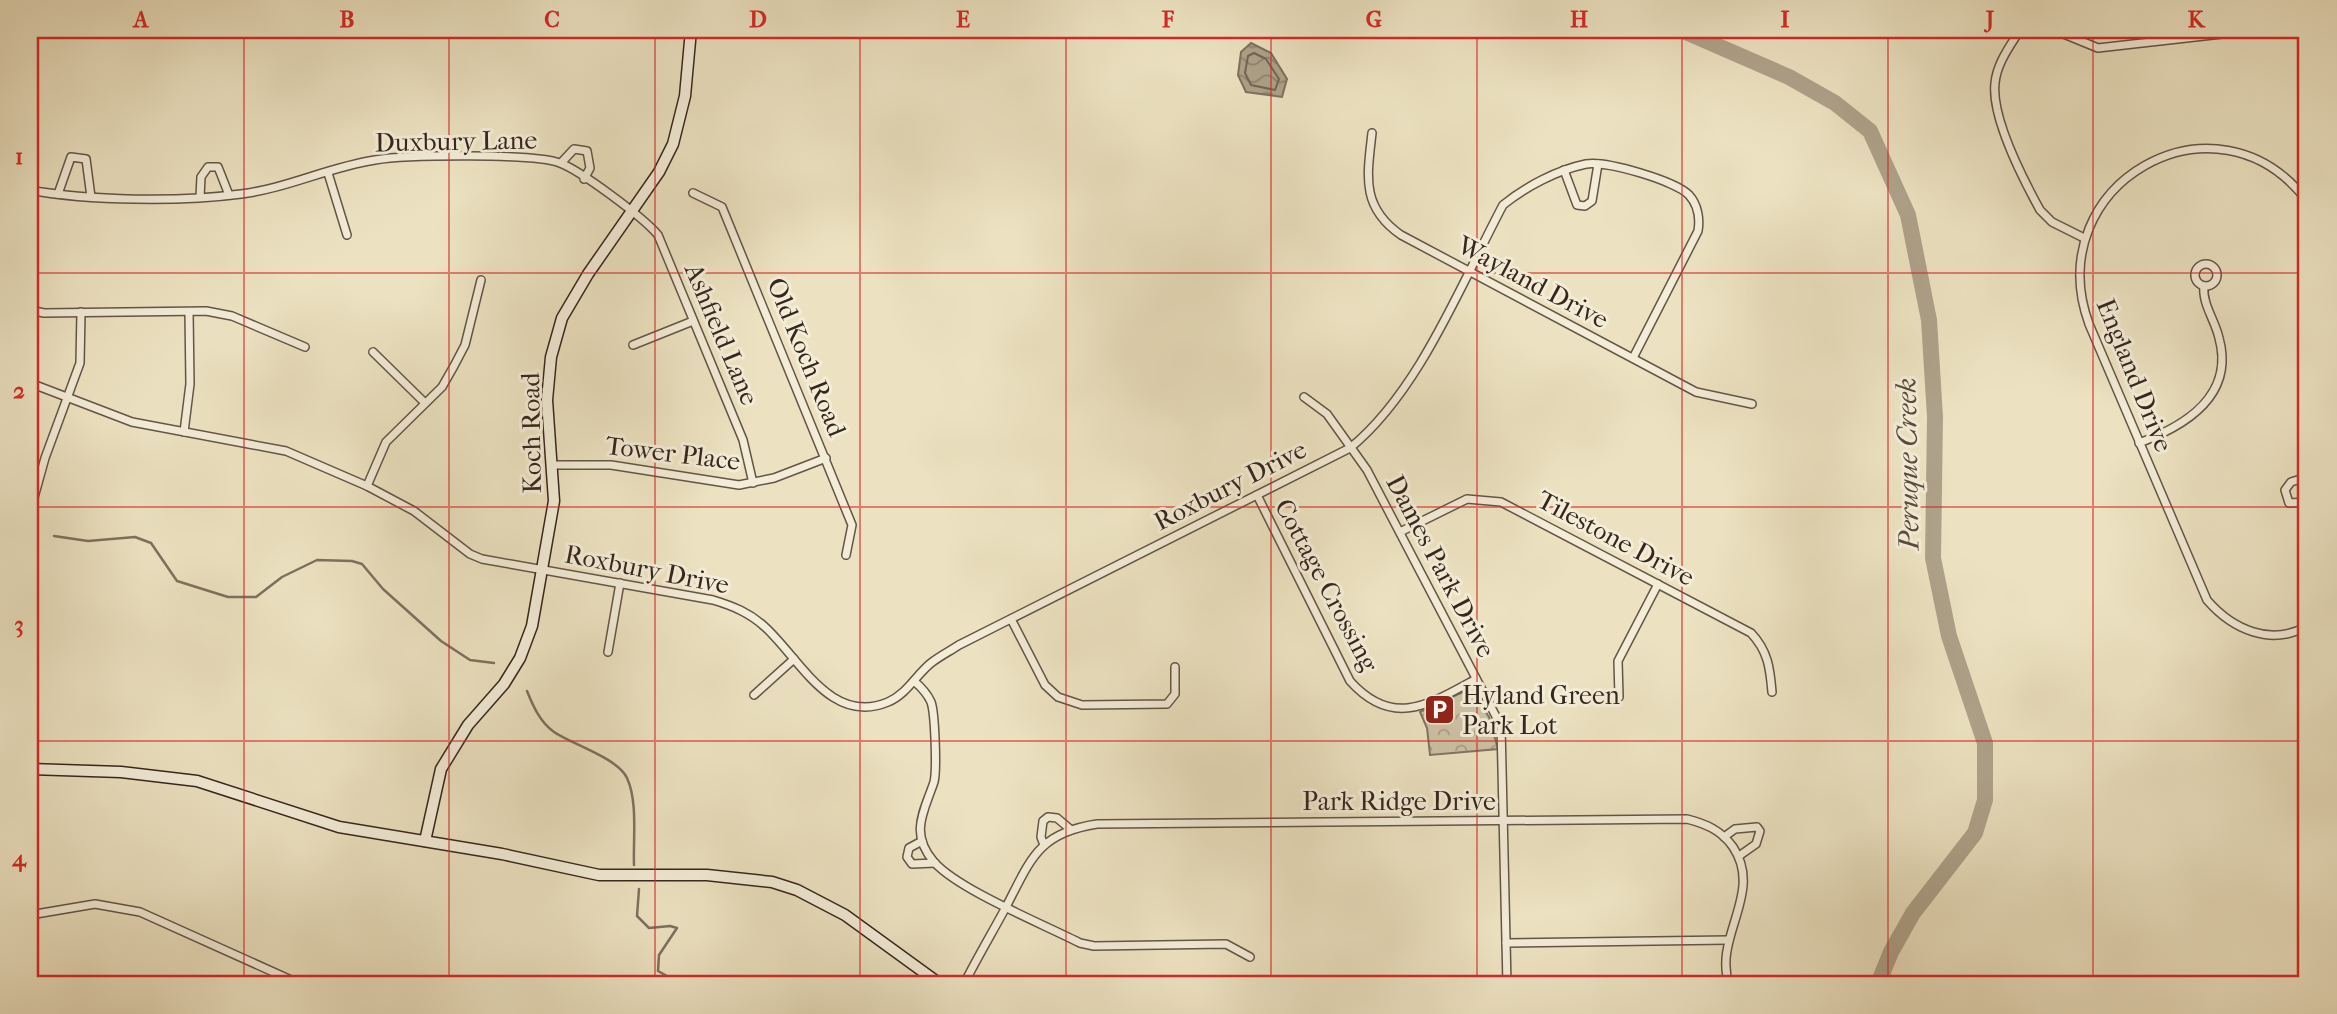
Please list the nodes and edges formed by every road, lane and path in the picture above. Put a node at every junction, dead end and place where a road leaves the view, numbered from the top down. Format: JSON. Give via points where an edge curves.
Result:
{"nodes":[{"id":1,"x":691,"y":30,"type":"edge"},
{"id":2,"x":2020,"y":30,"type":"edge"},
{"id":3,"x":2054,"y":30,"type":"edge"},
{"id":4,"x":2257,"y":30,"type":"edge"},
{"id":5,"x":1372,"y":133,"type":"dead end"},
{"id":6,"x":561,"y":163,"type":"junction"},
{"id":7,"x":1598,"y":164,"type":"junction"},
{"id":8,"x":1564,"y":170,"type":"junction"},
{"id":9,"x":328,"y":173,"type":"junction"},
{"id":10,"x":584,"y":179,"type":"junction"},
{"id":11,"x":30,"y":190,"type":"edge"},
{"id":12,"x":693,"y":193,"type":"dead end"},
{"id":13,"x":58,"y":194,"type":"junction"},
{"id":14,"x":229,"y":195,"type":"junction"},
{"id":15,"x":92,"y":197,"type":"junction"},
{"id":16,"x":200,"y":197,"type":"junction"},
{"id":17,"x":2307,"y":201,"type":"edge"},
{"id":18,"x":632,"y":211,"type":"junction"},
{"id":19,"x":347,"y":235,"type":"dead end"},
{"id":20,"x":2084,"y":238,"type":"junction"},
{"id":21,"x":1468,"y":272,"type":"junction"},
{"id":22,"x":481,"y":279,"type":"dead end"},
{"id":23,"x":2204,"y":286,"type":"dead end"},
{"id":24,"x":30,"y":310,"type":"edge"},
{"id":25,"x":81,"y":312,"type":"junction"},
{"id":26,"x":189,"y":312,"type":"junction"},
{"id":27,"x":693,"y":321,"type":"junction"},
{"id":28,"x":633,"y":345,"type":"dead end"},
{"id":29,"x":304,"y":347,"type":"dead end"},
{"id":30,"x":373,"y":352,"type":"dead end"},
{"id":31,"x":1633,"y":358,"type":"junction"},
{"id":32,"x":30,"y":383,"type":"edge"},
{"id":33,"x":1304,"y":397,"type":"dead end"},
{"id":34,"x":68,"y":398,"type":"junction"},
{"id":35,"x":424,"y":402,"type":"junction"},
{"id":36,"x":1752,"y":404,"type":"dead end"},
{"id":37,"x":184,"y":432,"type":"junction"},
{"id":38,"x":2139,"y":443,"type":"junction"},
{"id":39,"x":1350,"y":448,"type":"junction"},
{"id":40,"x":825,"y":457,"type":"junction"},
{"id":41,"x":553,"y":465,"type":"junction"},
{"id":42,"x":2307,"y":477,"type":"edge"},
{"id":43,"x":753,"y":484,"type":"junction"},
{"id":44,"x":367,"y":486,"type":"junction"},
{"id":45,"x":1256,"y":495,"type":"junction"},
{"id":46,"x":2307,"y":502,"type":"edge"},
{"id":47,"x":30,"y":512,"type":"edge"},
{"id":48,"x":1400,"y":532,"type":"junction"},
{"id":49,"x":846,"y":555,"type":"dead end"},
{"id":50,"x":542,"y":569,"type":"junction"},
{"id":51,"x":620,"y":583,"type":"junction"},
{"id":52,"x":1658,"y":584,"type":"junction"},
{"id":53,"x":1011,"y":619,"type":"junction"},
{"id":54,"x":2307,"y":626,"type":"edge"},
{"id":55,"x":608,"y":653,"type":"dead end"},
{"id":56,"x":794,"y":659,"type":"junction"},
{"id":57,"x":1175,"y":667,"type":"dead end"},
{"id":58,"x":1476,"y":679,"type":"junction"},
{"id":59,"x":914,"y":681,"type":"junction"},
{"id":60,"x":1772,"y":692,"type":"dead end"},
{"id":61,"x":754,"y":695,"type":"dead end"},
{"id":62,"x":1619,"y":697,"type":"dead end"},
{"id":63,"x":30,"y":769,"type":"edge"},
{"id":64,"x":1504,"y":821,"type":"junction"},
{"id":65,"x":1069,"y":829,"type":"junction"},
{"id":66,"x":1724,"y":837,"type":"junction"},
{"id":67,"x":425,"y":841,"type":"junction"},
{"id":68,"x":922,"y":841,"type":"junction"},
{"id":69,"x":1044,"y":845,"type":"junction"},
{"id":70,"x":1739,"y":856,"type":"junction"},
{"id":71,"x":935,"y":863,"type":"junction"},
{"id":72,"x":1006,"y":906,"type":"junction"},
{"id":73,"x":30,"y":915,"type":"edge"},
{"id":74,"x":1729,"y":940,"type":"junction"},
{"id":75,"x":1506,"y":943,"type":"junction"},
{"id":76,"x":1250,"y":957,"type":"dead end"},
{"id":77,"x":300,"y":984,"type":"edge"},
{"id":78,"x":940,"y":984,"type":"edge"},
{"id":79,"x":964,"y":984,"type":"edge"},
{"id":80,"x":1507,"y":984,"type":"edge"},
{"id":81,"x":1729,"y":984,"type":"edge"}],
"edges":[{"from":1,"to":18,"type":"main road","name":"Koch Road","via":[[685,96],[673,144]]},
{"from":2,"to":20,"type":"street","via":[[1998,68],[1994,84],[1998,113],[2040,210],[2052,222]]},
{"from":3,"to":4,"type":"street","via":[[2098,48]]},
{"from":5,"to":21,"type":"street","name":"Wayland Drive","via":[[1368,187],[1383,221]]},
{"from":6,"to":9,"type":"street","name":"Duxbury Lane","via":[[534,158],[397,159]]},
{"from":6,"to":10,"type":"street","name":"Duxbury Lane"},
{"from":6,"to":10,"type":"street","name":"Duxbury Lane","via":[[574,149],[587,151],[590,168]]},
{"from":7,"to":8,"type":"street","name":"Roxbury Drive"},
{"from":7,"to":8,"type":"street","via":[[1592,201],[1585,206],[1577,205]]},
{"from":7,"to":31,"type":"street","name":"Roxbury Drive","via":[[1676,186],[1689,195],[1699,219],[1693,242]]},
{"from":8,"to":21,"type":"street","name":"Roxbury Drive","via":[[1503,205]]},
{"from":9,"to":14,"type":"street","name":"Duxbury Lane","via":[[296,184]]},
{"from":9,"to":19,"type":"street"},
{"from":10,"to":18,"type":"street","name":"Duxbury Lane"},
{"from":11,"to":13,"type":"street","name":"Duxbury Lane"},
{"from":12,"to":40,"type":"street","name":"Old Koch Road","via":[[722,207]]},
{"from":13,"to":15,"type":"street","name":"Duxbury Lane"},
{"from":13,"to":15,"type":"street","via":[[66,165],[71,157],[79,156],[86,159]]},
{"from":14,"to":16,"type":"street","name":"Duxbury Lane"},
{"from":14,"to":16,"type":"street","via":[[218,167],[208,167],[201,177]]},
{"from":15,"to":16,"type":"street","name":"Duxbury Lane"},
{"from":17,"to":20,"type":"street","name":"England Drive","via":[[2274,170],[2243,154],[2216,149],[2177,152],[2142,164],[2115,187]]},
{"from":18,"to":27,"type":"street","name":"Ashfield Lane","via":[[658,235]]},
{"from":18,"to":41,"type":"main road","name":"Koch Road","via":[[562,317],[551,357],[547,400]]},
{"from":20,"to":38,"type":"street","name":"England Drive","via":[[2079,271],[2085,314]]},
{"from":21,"to":31,"type":"street","name":"Wayland Drive"},
{"from":21,"to":39,"type":"street","name":"Roxbury Drive","via":[[1409,382],[1373,429]]},
{"from":22,"to":35,"type":"street","via":[[465,345],[442,387]]},
{"from":23,"to":38,"type":"street","via":[[2203,296],[2220,341],[2217,382],[2207,402],[2183,425]]},
{"from":24,"to":25,"type":"street"},
{"from":25,"to":26,"type":"street"},
{"from":25,"to":34,"type":"street","via":[[80,363]]},
{"from":26,"to":29,"type":"street","via":[[232,316]]},
{"from":26,"to":37,"type":"street","via":[[190,384]]},
{"from":27,"to":28,"type":"street"},
{"from":27,"to":43,"type":"street","name":"Ashfield Lane","via":[[743,440]]},
{"from":30,"to":35,"type":"street"},
{"from":31,"to":36,"type":"street","name":"Wayland Drive","via":[[1696,392]]},
{"from":32,"to":34,"type":"street","name":"Roxbury Drive"},
{"from":33,"to":39,"type":"street","name":"Dames Park Drive","via":[[1327,414]]},
{"from":34,"to":37,"type":"street","name":"Roxbury Drive","via":[[132,422]]},
{"from":34,"to":47,"type":"street"},
{"from":35,"to":44,"type":"street","via":[[386,442]]},
{"from":37,"to":44,"type":"street","name":"Roxbury Drive","via":[[277,448]]},
{"from":38,"to":54,"type":"street","name":"England Drive","via":[[2197,579],[2219,614],[2241,628],[2264,634],[2286,634]]},
{"from":39,"to":45,"type":"street","name":"Roxbury Drive"},
{"from":39,"to":48,"type":"street","name":"Dames Park Drive"},
{"from":40,"to":43,"type":"street","name":"Tower Place"},
{"from":40,"to":49,"type":"street","name":"Old Koch Road","via":[[852,525]]},
{"from":41,"to":43,"type":"street","name":"Tower Place","via":[[611,465],[715,483]]},
{"from":41,"to":50,"type":"main road","name":"Koch Road","via":[[554,501]]},
{"from":42,"to":46,"type":"street","via":[[2291,482],[2285,497],[2289,503]]},
{"from":44,"to":50,"type":"street","name":"Roxbury Drive","via":[[431,522],[470,554]]},
{"from":45,"to":53,"type":"street","name":"Roxbury Drive"},
{"from":45,"to":58,"type":"street","name":"Cottage Crossing","via":[[1350,681],[1367,699],[1413,709]]},
{"from":48,"to":52,"type":"street","name":"Tilestone Drive","via":[[1467,499],[1484,498],[1501,502]]},
{"from":48,"to":58,"type":"street","name":"Dames Park Drive"},
{"from":50,"to":51,"type":"street","name":"Roxbury Drive"},
{"from":50,"to":67,"type":"main road","name":"Koch Road","via":[[532,626],[520,658],[449,754],[435,785]]},
{"from":51,"to":55,"type":"street"},
{"from":51,"to":56,"type":"street","name":"Roxbury Drive","via":[[741,609]]},
{"from":52,"to":60,"type":"street","name":"Tilestone Drive","via":[[1751,633],[1762,644],[1769,662]]},
{"from":52,"to":62,"type":"street","via":[[1618,661]]},
{"from":53,"to":57,"type":"street","via":[[1045,685],[1070,703],[1167,704],[1175,694]]},
{"from":53,"to":59,"type":"street","name":"Roxbury Drive","via":[[946,653]]},
{"from":56,"to":59,"type":"street","name":"Roxbury Drive","via":[[821,690],[854,707],[889,701]]},
{"from":56,"to":61,"type":"street"},
{"from":58,"to":64,"type":"street","name":"Dames Park Drive","via":[[1501,726]]},
{"from":59,"to":68,"type":"street","via":[[932,707],[934,780],[921,816]]},
{"from":63,"to":67,"type":"main road","via":[[121,772],[197,781],[339,827]]},
{"from":64,"to":65,"type":"street","name":"Park Ridge Drive","via":[[1097,824]]},
{"from":64,"to":66,"type":"street","name":"Park Ridge Drive","via":[[1687,819],[1709,825]]},
{"from":64,"to":75,"type":"street","name":"Dames Park Drive"},
{"from":65,"to":69,"type":"street","name":"Park Ridge Drive"},
{"from":65,"to":69,"type":"street","name":"Park Ridge Drive","via":[[1057,818],[1048,817],[1041,829]]},
{"from":66,"to":70,"type":"street","name":"Park Ridge Drive"},
{"from":66,"to":70,"type":"street","via":[[1746,825],[1760,831],[1756,844]]},
{"from":67,"to":78,"type":"main road","via":[[599,875],[707,875],[772,882],[845,915]]},
{"from":68,"to":71,"type":"street"},
{"from":68,"to":71,"type":"street","via":[[909,848],[907,857],[912,864]]},
{"from":69,"to":72,"type":"street","name":"Park Ridge Drive","via":[[1024,869]]},
{"from":70,"to":74,"type":"street","via":[[1745,883]]},
{"from":71,"to":72,"type":"street","via":[[947,875]]},
{"from":72,"to":76,"type":"street","via":[[1094,946],[1226,944]]},
{"from":72,"to":79,"type":"street","name":"Park Ridge Drive"},
{"from":73,"to":77,"type":"street","via":[[94,904],[140,912]]},
{"from":74,"to":75,"type":"street"},
{"from":74,"to":81,"type":"street"},
{"from":75,"to":80,"type":"street","name":"Dames Park Drive"}]}
